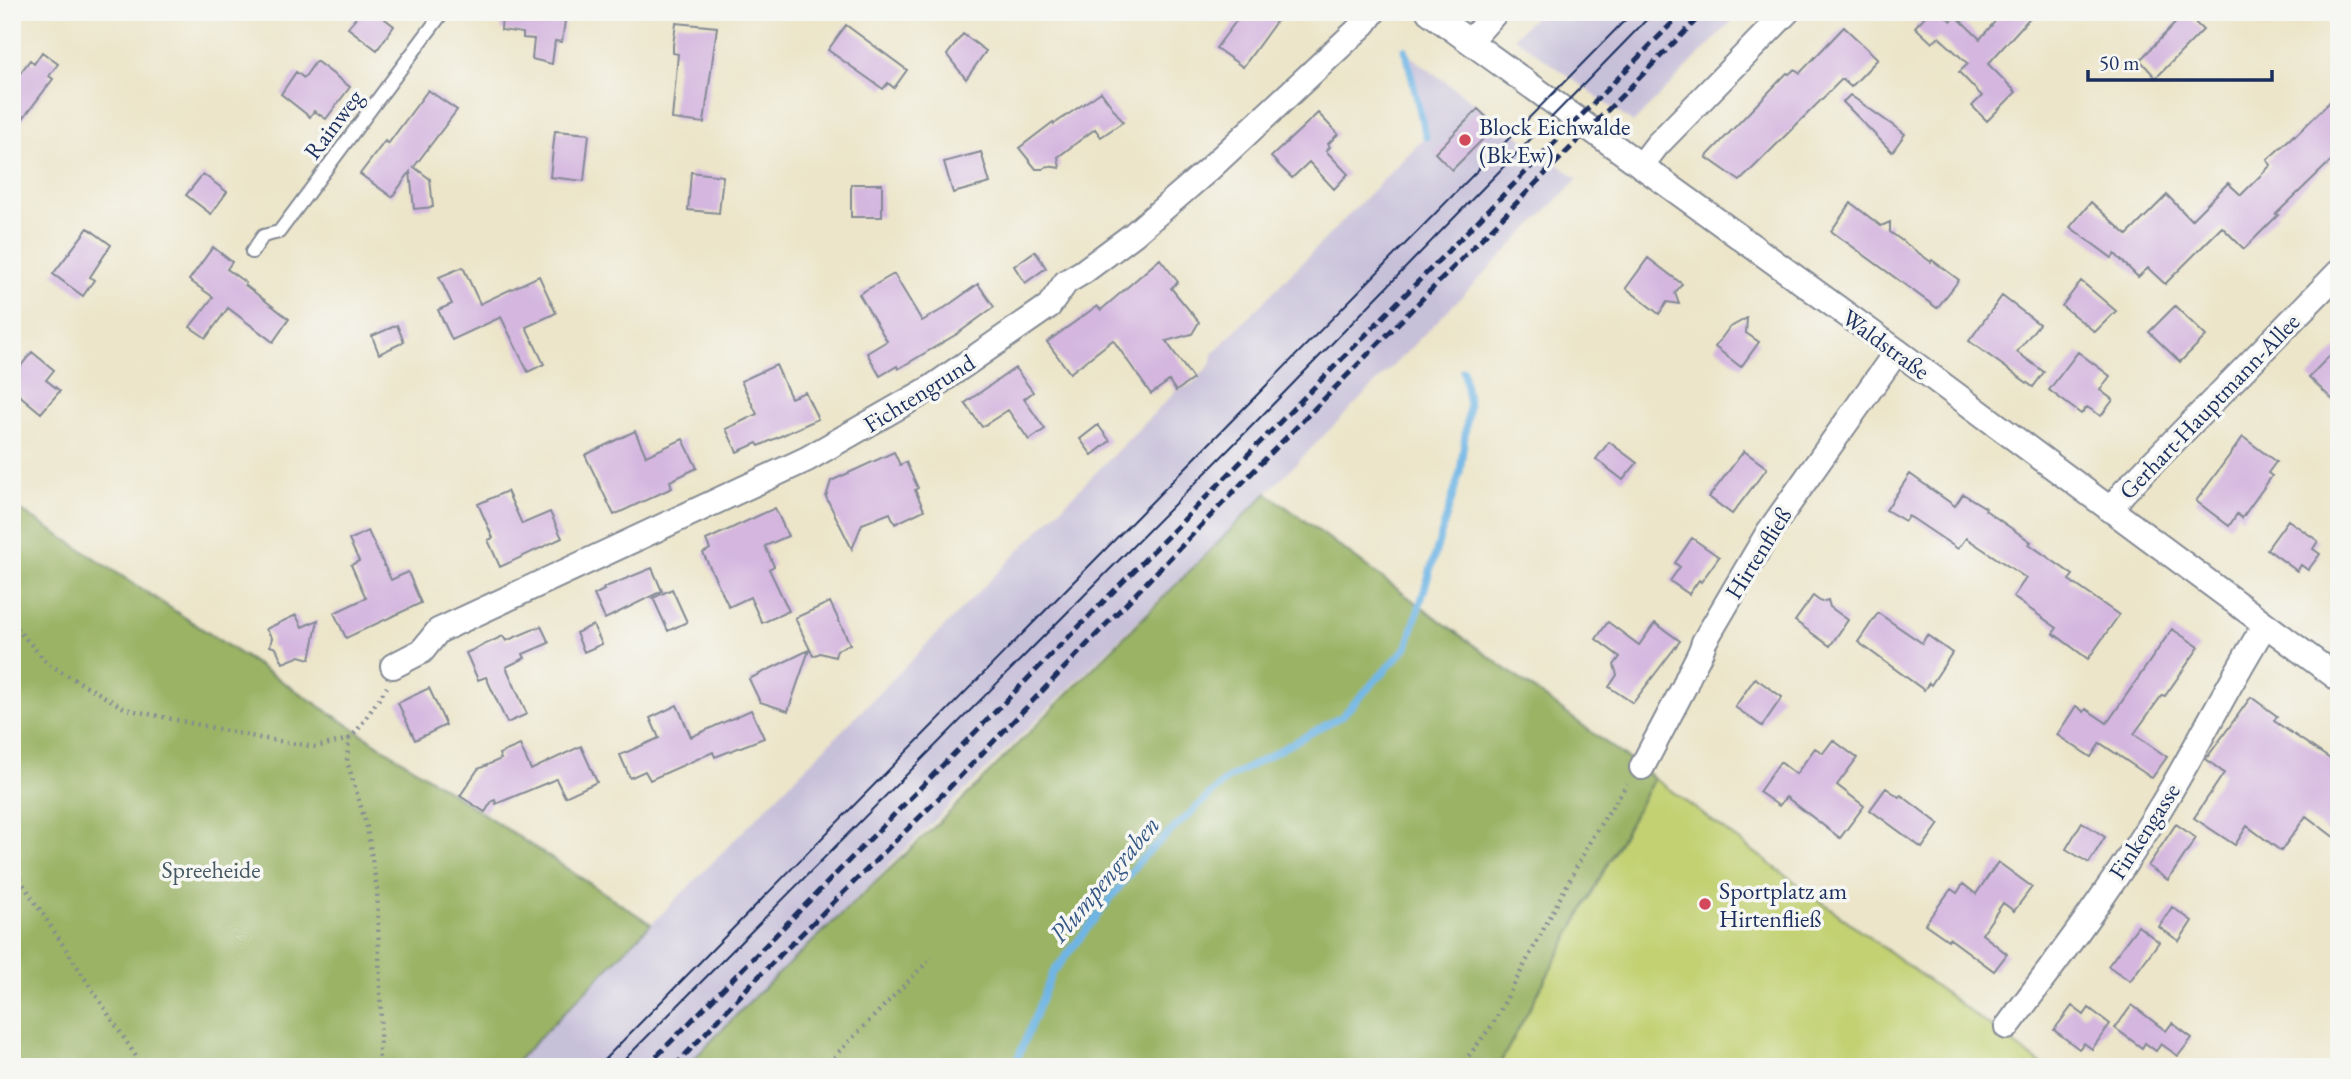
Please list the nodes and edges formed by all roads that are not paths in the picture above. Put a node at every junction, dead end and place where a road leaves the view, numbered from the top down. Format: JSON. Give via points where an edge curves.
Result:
{"nodes":[{"id":1,"x":443,"y":12,"type":"edge"},
{"id":2,"x":1373,"y":12,"type":"edge"},
{"id":3,"x":1429,"y":12,"type":"edge"},
{"id":4,"x":1496,"y":12,"type":"edge"},
{"id":5,"x":1787,"y":12,"type":"edge"},
{"id":6,"x":1470,"y":41,"type":"junction"},
{"id":7,"x":1641,"y":166,"type":"junction"},
{"id":8,"x":252,"y":252,"type":"dead end"},
{"id":9,"x":2339,"y":272,"type":"edge"},
{"id":10,"x":1896,"y":351,"type":"junction"},
{"id":11,"x":2110,"y":510,"type":"junction"},
{"id":12,"x":2265,"y":625,"type":"junction"},
{"id":13,"x":393,"y":666,"type":"road end"},
{"id":14,"x":2339,"y":680,"type":"edge"},
{"id":15,"x":1642,"y":767,"type":"road end"},
{"id":16,"x":2007,"y":1027,"type":"dead end"}],
"edges":[{"from":1,"to":8,"type":"lane","name":"Rainweg","via":[[279,232],[263,236]]},
{"from":2,"to":13,"type":"street","name":"Fichtengrund","via":[[1208,170],[1134,234],[1066,282],[1049,306],[962,368],[807,459],[438,631],[422,652]]},
{"from":3,"to":6,"type":"street","name":"Waldstraße"},
{"from":4,"to":6,"type":"street"},
{"from":5,"to":7,"type":"street"},
{"from":6,"to":7,"type":"street","name":"Waldstraße"},
{"from":7,"to":10,"type":"street","name":"Waldstraße"},
{"from":9,"to":11,"type":"street","name":"Gerhart-Hauptmann-Allee"},
{"from":10,"to":11,"type":"street","name":"Waldstraße"},
{"from":10,"to":15,"type":"street","name":"Hirtenfließ","via":[[1768,533],[1704,642]]},
{"from":11,"to":12,"type":"street","name":"Waldstraße"},
{"from":12,"to":14,"type":"street","name":"Waldstraße"},
{"from":12,"to":16,"type":"street","name":"Finkengasse","via":[[2163,804]]}]}
